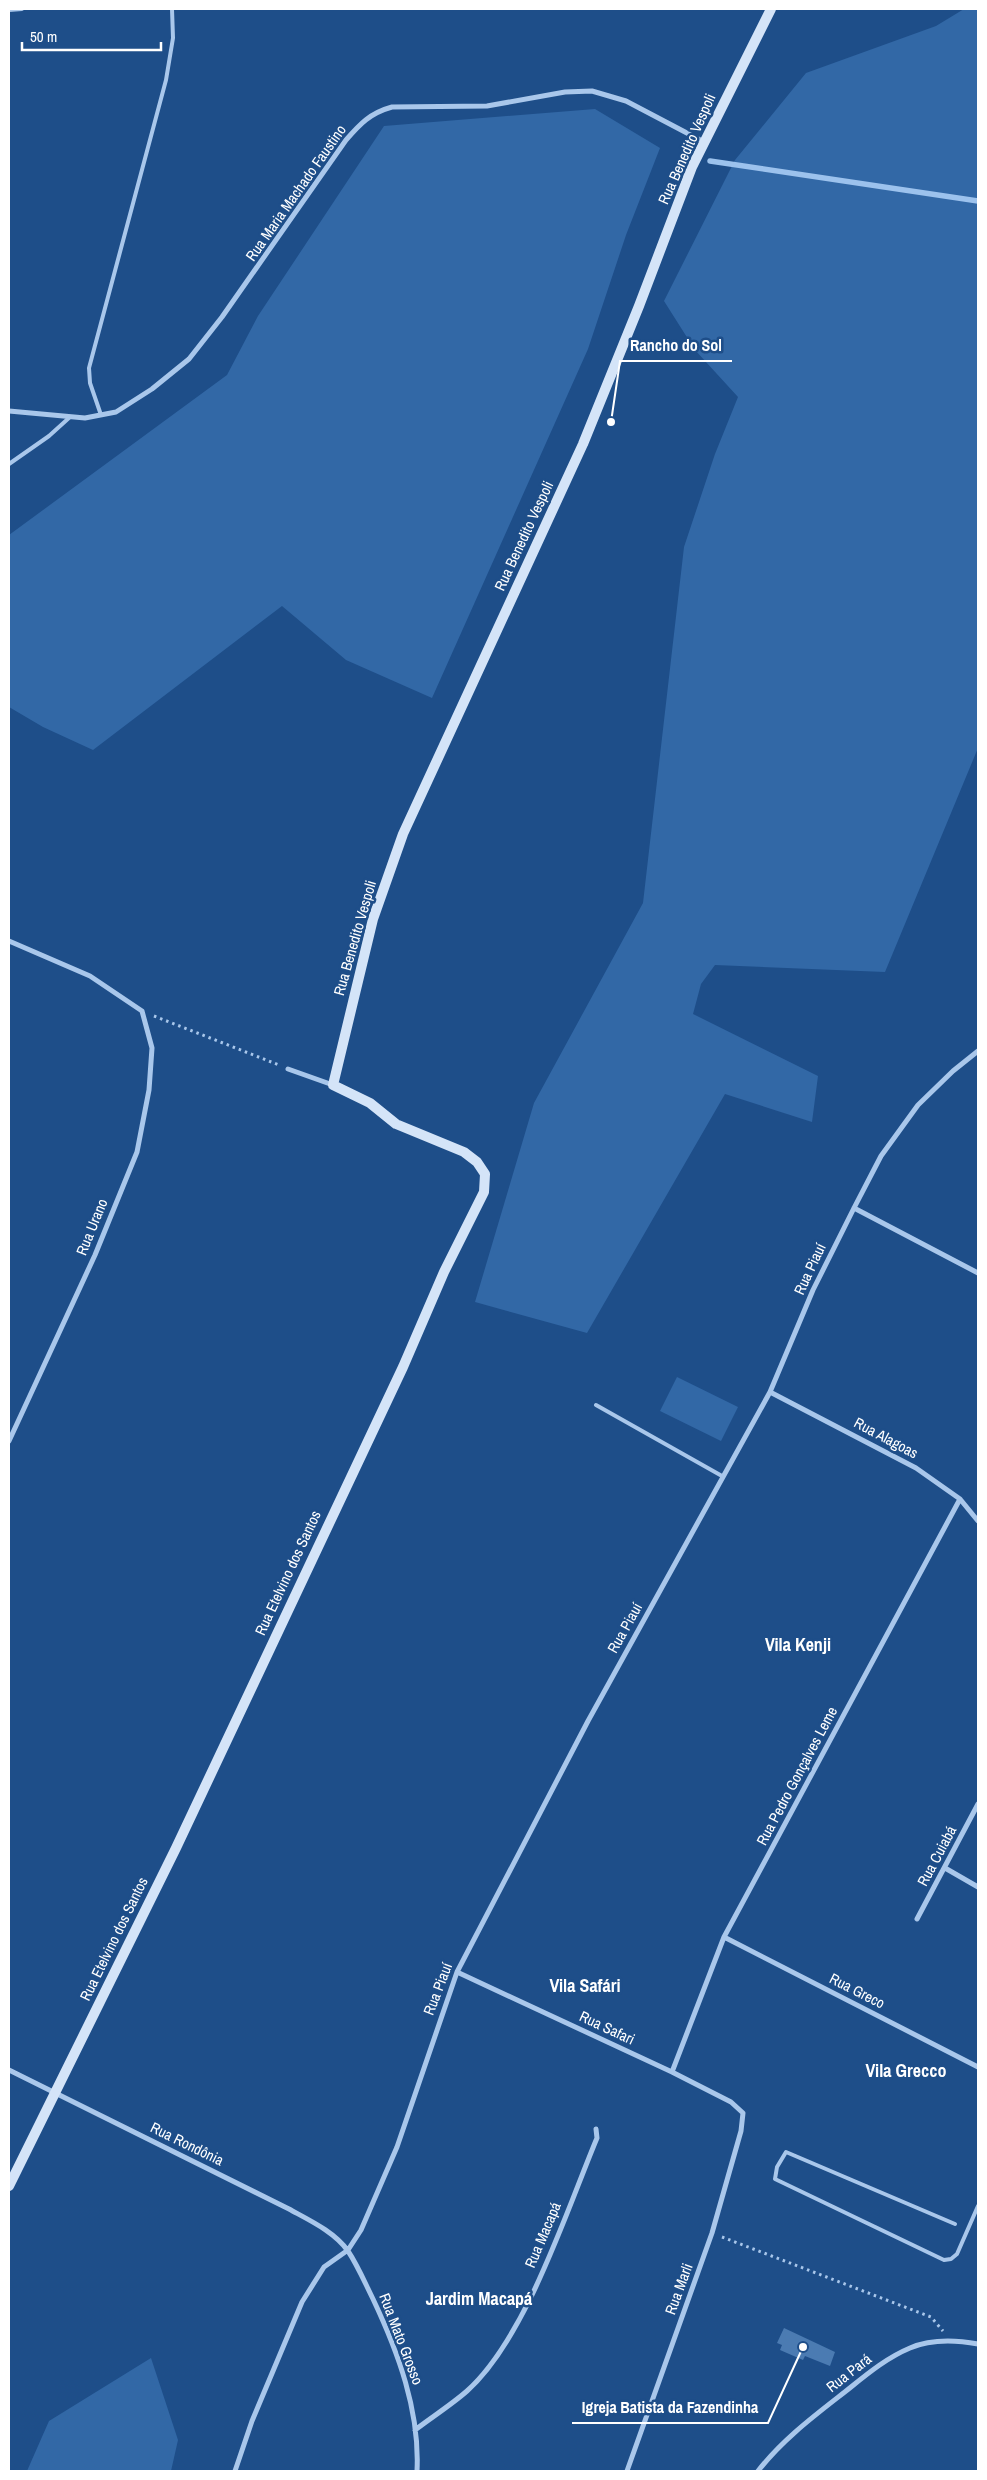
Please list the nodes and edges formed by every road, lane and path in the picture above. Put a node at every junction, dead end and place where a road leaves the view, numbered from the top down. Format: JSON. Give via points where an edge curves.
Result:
{"nodes":[{"id":1,"x":22,"y":9,"type":"edge"},
{"id":2,"x":172,"y":9,"type":"edge"},
{"id":3,"x":771,"y":9,"type":"edge"},
{"id":4,"x":9,"y":10,"type":"edge"},
{"id":5,"x":704,"y":142,"type":"junction"},
{"id":6,"x":9,"y":411,"type":"edge"},
{"id":7,"x":101,"y":415,"type":"junction"},
{"id":8,"x":70,"y":417,"type":"junction"},
{"id":9,"x":9,"y":464,"type":"edge"},
{"id":10,"x":9,"y":942,"type":"edge"},
{"id":11,"x":142,"y":1011,"type":"junction"},
{"id":12,"x":978,"y":1050,"type":"edge"},
{"id":13,"x":288,"y":1068,"type":"joint"},
{"id":14,"x":334,"y":1086,"type":"junction"},
{"id":15,"x":854,"y":1208,"type":"junction"},
{"id":16,"x":978,"y":1274,"type":"edge"},
{"id":17,"x":770,"y":1392,"type":"junction"},
{"id":18,"x":596,"y":1405,"type":"dead end"},
{"id":19,"x":9,"y":1441,"type":"edge"},
{"id":20,"x":722,"y":1476,"type":"junction"},
{"id":21,"x":960,"y":1499,"type":"junction"},
{"id":22,"x":978,"y":1522,"type":"edge"},
{"id":23,"x":978,"y":1804,"type":"edge"},
{"id":24,"x":944,"y":1868,"type":"junction"},
{"id":25,"x":978,"y":1887,"type":"edge"},
{"id":26,"x":917,"y":1919,"type":"dead end"},
{"id":27,"x":724,"y":1937,"type":"junction"},
{"id":28,"x":457,"y":1972,"type":"junction"},
{"id":29,"x":978,"y":2067,"type":"edge"},
{"id":30,"x":9,"y":2070,"type":"edge"},
{"id":31,"x":672,"y":2072,"type":"junction"},
{"id":32,"x":55,"y":2093,"type":"junction"},
{"id":33,"x":742,"y":2113,"type":"joint"},
{"id":34,"x":596,"y":2129,"type":"dead end"},
{"id":35,"x":9,"y":2186,"type":"edge"},
{"id":36,"x":978,"y":2206,"type":"edge"},
{"id":37,"x":955,"y":2224,"type":"dead end"},
{"id":38,"x":712,"y":2233,"type":"junction"},
{"id":39,"x":348,"y":2250,"type":"junction"},
{"id":40,"x":952,"y":2340,"type":"junction"},
{"id":41,"x":978,"y":2344,"type":"edge"},
{"id":42,"x":415,"y":2430,"type":"junction"},
{"id":43,"x":235,"y":2471,"type":"edge"},
{"id":44,"x":417,"y":2471,"type":"edge"},
{"id":45,"x":627,"y":2471,"type":"edge"},
{"id":46,"x":758,"y":2471,"type":"edge"}],
"edges":[{"from":1,"to":4,"type":"lane"},
{"from":2,"to":7,"type":"lane","via":[[173,38],[166,80],[89,368],[90,383]]},
{"from":3,"to":5,"type":"street","name":"Rua Benedito Vespoli"},
{"from":5,"to":7,"type":"street","name":"Rua Maria Machado Faustino","via":[[626,101],[592,90],[487,106],[392,107],[380,110],[366,117],[346,140],[189,359],[152,389],[116,412]]},
{"from":5,"to":14,"type":"street","name":"Rua Benedito Vespoli","via":[[583,444],[403,834],[373,919]]},
{"from":6,"to":8,"type":"street","name":"Rua Maria Machado Faustino"},
{"from":7,"to":8,"type":"street","name":"Rua Maria Machado Faustino"},
{"from":8,"to":9,"type":"lane"},
{"from":10,"to":11,"type":"street","via":[[90,976]]},
{"from":11,"to":13,"type":"path"},
{"from":11,"to":19,"type":"street","name":"Rua Urano","via":[[152,1048],[149,1090],[136,1152],[95,1255]]},
{"from":12,"to":15,"type":"street","name":"Rua Piauí","via":[[918,1104],[881,1156]]},
{"from":13,"to":14,"type":"street","name":"Rua Etelvino dos Santos"},
{"from":14,"to":32,"type":"street","name":"Rua Etelvino dos Santos","via":[[370,1103],[396,1124],[464,1152],[485,1174],[484,1192],[176,1848]]},
{"from":15,"to":16,"type":"street"},
{"from":15,"to":17,"type":"street","name":"Rua Piauí","via":[[813,1290]]},
{"from":17,"to":20,"type":"street","name":"Rua Piauí"},
{"from":17,"to":21,"type":"street","name":"Rua Alagoas","via":[[908,1463]]},
{"from":18,"to":20,"type":"lane"},
{"from":20,"to":28,"type":"street","name":"Rua Piauí","via":[[588,1721]]},
{"from":21,"to":22,"type":"street","name":"Rua Alagoas"},
{"from":21,"to":27,"type":"street","name":"Rua Pedro Gonçalves Leme"},
{"from":23,"to":24,"type":"street","name":"Rua Cuiabá"},
{"from":24,"to":25,"type":"street"},
{"from":24,"to":26,"type":"street","name":"Rua Cuiabá"},
{"from":27,"to":29,"type":"street","name":"Rua Greco"},
{"from":27,"to":31,"type":"street","name":"Rua Pedro Gonçalves Leme"},
{"from":28,"to":31,"type":"street","name":"Rua Safari"},
{"from":28,"to":39,"type":"street","name":"Rua Piauí","via":[[397,2147],[362,2230]]},
{"from":30,"to":32,"type":"street","name":"Rua Rondônia"},
{"from":31,"to":33,"type":"street","name":"Rua Safari","via":[[731,2102]]},
{"from":32,"to":35,"type":"street","name":"Rua Etelvino dos Santos"},
{"from":32,"to":39,"type":"street","name":"Rua Rondônia","via":[[313,2222]]},
{"from":33,"to":38,"type":"street","name":"Rua Marli","via":[[741,2131]]},
{"from":34,"to":42,"type":"street","name":"Rua Macapá","via":[[597,2138],[518,2321],[493,2360],[467,2390]]},
{"from":36,"to":37,"type":"lane","via":[[957,2254],[944,2260],[776,2179],[777,2167],[786,2152]]},
{"from":38,"to":40,"type":"path","via":[[931,2318]]},
{"from":38,"to":45,"type":"street","name":"Rua Marli"},
{"from":39,"to":42,"type":"street","name":"Rua Mato Grosso","via":[[394,2346],[408,2390]]},
{"from":39,"to":43,"type":"street","name":"Rua Piauí","via":[[324,2267],[302,2302],[252,2421]]},
{"from":40,"to":41,"type":"street","name":"Rua Pará"},
{"from":40,"to":46,"type":"street","name":"Rua Pará","via":[[912,2347],[883,2362],[786,2438]]},
{"from":42,"to":44,"type":"street","name":"Rua Mato Grosso"}]}
